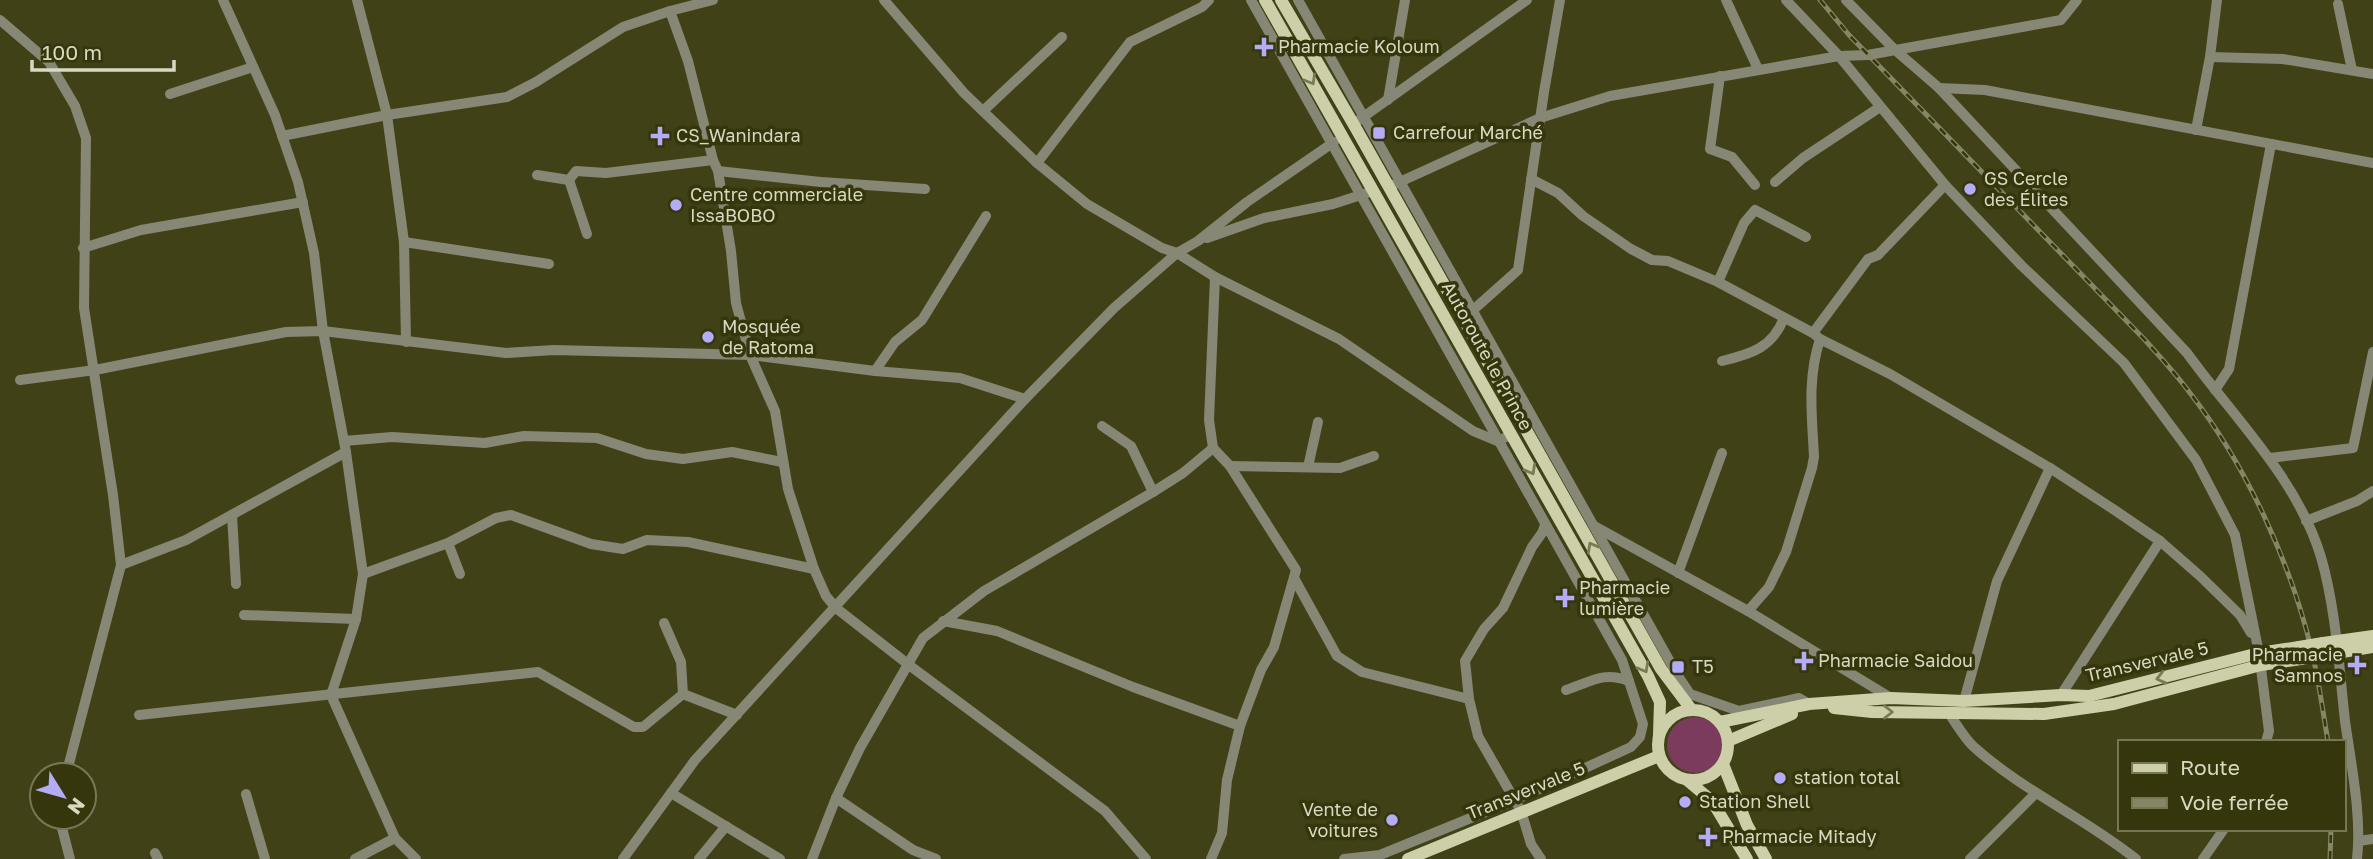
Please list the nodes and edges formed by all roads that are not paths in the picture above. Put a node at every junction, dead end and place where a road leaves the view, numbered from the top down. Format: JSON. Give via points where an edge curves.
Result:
{"nodes":[{"id":1,"x":223,"y":0,"type":"edge"},
{"id":2,"x":357,"y":0,"type":"edge"},
{"id":3,"x":713,"y":0,"type":"edge"},
{"id":4,"x":884,"y":0,"type":"edge"},
{"id":5,"x":1209,"y":0,"type":"edge"},
{"id":6,"x":1251,"y":0,"type":"edge"},
{"id":7,"x":1265,"y":0,"type":"edge"},
{"id":8,"x":1281,"y":0,"type":"edge"},
{"id":9,"x":1298,"y":0,"type":"edge"},
{"id":10,"x":1405,"y":0,"type":"edge"},
{"id":11,"x":1527,"y":0,"type":"edge"},
{"id":12,"x":1560,"y":0,"type":"edge"},
{"id":13,"x":1727,"y":0,"type":"edge"},
{"id":14,"x":1786,"y":0,"type":"edge"},
{"id":15,"x":1846,"y":0,"type":"edge"},
{"id":16,"x":2077,"y":0,"type":"edge"},
{"id":17,"x":2217,"y":0,"type":"edge"},
{"id":18,"x":2338,"y":4,"type":"dead end"},
{"id":19,"x":670,"y":11,"type":"junction"},
{"id":20,"x":0,"y":20,"type":"edge"},
{"id":21,"x":1062,"y":37,"type":"dead end"},
{"id":22,"x":1894,"y":49,"type":"junction"},
{"id":23,"x":1839,"y":56,"type":"junction"},
{"id":24,"x":2210,"y":57,"type":"junction"},
{"id":25,"x":253,"y":66,"type":"junction"},
{"id":26,"x":1758,"y":69,"type":"junction"},
{"id":27,"x":2352,"y":70,"type":"junction"},
{"id":28,"x":2373,"y":74,"type":"edge"},
{"id":29,"x":1720,"y":76,"type":"junction"},
{"id":30,"x":1939,"y":88,"type":"junction"},
{"id":31,"x":170,"y":94,"type":"dead end"},
{"id":32,"x":1388,"y":100,"type":"junction"},
{"id":33,"x":1881,"y":107,"type":"junction"},
{"id":34,"x":983,"y":111,"type":"junction"},
{"id":35,"x":387,"y":115,"type":"junction"},
{"id":36,"x":1540,"y":118,"type":"junction"},
{"id":37,"x":1358,"y":121,"type":"junction"},
{"id":38,"x":2196,"y":130,"type":"junction"},
{"id":39,"x":282,"y":136,"type":"junction"},
{"id":40,"x":1343,"y":136,"type":"junction"},
{"id":41,"x":1330,"y":144,"type":"junction"},
{"id":42,"x":2271,"y":144,"type":"junction"},
{"id":43,"x":713,"y":160,"type":"junction"},
{"id":44,"x":1037,"y":163,"type":"junction"},
{"id":45,"x":2373,"y":163,"type":"edge"},
{"id":46,"x":718,"y":171,"type":"junction"},
{"id":47,"x":537,"y":175,"type":"dead end"},
{"id":48,"x":1531,"y":179,"type":"junction"},
{"id":49,"x":569,"y":180,"type":"junction"},
{"id":50,"x":1775,"y":182,"type":"dead end"},
{"id":51,"x":1394,"y":185,"type":"junction"},
{"id":52,"x":1755,"y":185,"type":"dead end"},
{"id":53,"x":1945,"y":185,"type":"junction"},
{"id":54,"x":925,"y":189,"type":"dead end"},
{"id":55,"x":1374,"y":190,"type":"junction"},
{"id":56,"x":1362,"y":196,"type":"junction"},
{"id":57,"x":303,"y":202,"type":"junction"},
{"id":58,"x":986,"y":216,"type":"dead end"},
{"id":59,"x":587,"y":234,"type":"dead end"},
{"id":60,"x":1805,"y":237,"type":"dead end"},
{"id":61,"x":1198,"y":241,"type":"junction"},
{"id":62,"x":404,"y":242,"type":"junction"},
{"id":63,"x":83,"y":248,"type":"junction"},
{"id":64,"x":1177,"y":253,"type":"junction"},
{"id":65,"x":549,"y":264,"type":"dead end"},
{"id":66,"x":1215,"y":277,"type":"junction"},
{"id":67,"x":1718,"y":282,"type":"junction"},
{"id":68,"x":1472,"y":311,"type":"junction"},
{"id":69,"x":1784,"y":318,"type":"junction"},
{"id":70,"x":323,"y":331,"type":"junction"},
{"id":71,"x":1817,"y":336,"type":"junction"},
{"id":72,"x":406,"y":342,"type":"junction"},
{"id":73,"x":2373,"y":352,"type":"edge"},
{"id":74,"x":750,"y":355,"type":"junction"},
{"id":75,"x":1722,"y":361,"type":"dead end"},
{"id":76,"x":95,"y":370,"type":"junction"},
{"id":77,"x":875,"y":371,"type":"junction"},
{"id":78,"x":20,"y":380,"type":"dead end"},
{"id":79,"x":2215,"y":390,"type":"junction"},
{"id":80,"x":1025,"y":399,"type":"junction"},
{"id":81,"x":1318,"y":422,"type":"dead end"},
{"id":82,"x":1102,"y":426,"type":"dead end"},
{"id":83,"x":1511,"y":435,"type":"junction"},
{"id":84,"x":1497,"y":441,"type":"junction"},
{"id":85,"x":345,"y":447,"type":"junction"},
{"id":86,"x":1213,"y":448,"type":"junction"},
{"id":87,"x":1722,"y":453,"type":"dead end"},
{"id":88,"x":1374,"y":456,"type":"dead end"},
{"id":89,"x":2270,"y":458,"type":"junction"},
{"id":90,"x":782,"y":462,"type":"junction"},
{"id":91,"x":1230,"y":466,"type":"junction"},
{"id":92,"x":1308,"y":467,"type":"junction"},
{"id":93,"x":2050,"y":468,"type":"junction"},
{"id":94,"x":2373,"y":491,"type":"edge"},
{"id":95,"x":1153,"y":492,"type":"junction"},
{"id":96,"x":232,"y":515,"type":"junction"},
{"id":97,"x":2306,"y":521,"type":"junction"},
{"id":98,"x":1545,"y":525,"type":"junction"},
{"id":99,"x":1594,"y":525,"type":"junction"},
{"id":100,"x":2160,"y":541,"type":"junction"},
{"id":101,"x":448,"y":543,"type":"junction"},
{"id":102,"x":121,"y":565,"type":"junction"},
{"id":103,"x":814,"y":569,"type":"junction"},
{"id":104,"x":363,"y":573,"type":"junction"},
{"id":105,"x":1590,"y":573,"type":"junction"},
{"id":106,"x":1678,"y":573,"type":"junction"},
{"id":107,"x":460,"y":574,"type":"dead end"},
{"id":108,"x":1294,"y":578,"type":"junction"},
{"id":109,"x":1576,"y":579,"type":"junction"},
{"id":110,"x":236,"y":583,"type":"dead end"},
{"id":111,"x":836,"y":608,"type":"junction"},
{"id":112,"x":1748,"y":611,"type":"junction"},
{"id":113,"x":244,"y":615,"type":"dead end"},
{"id":114,"x":356,"y":619,"type":"junction"},
{"id":115,"x":943,"y":621,"type":"junction"},
{"id":116,"x":664,"y":623,"type":"dead end"},
{"id":117,"x":2373,"y":636,"type":"edge"},
{"id":118,"x":1653,"y":644,"type":"junction"},
{"id":119,"x":2373,"y":647,"type":"edge"},
{"id":120,"x":2330,"y":648,"type":"junction"},
{"id":121,"x":2260,"y":659,"type":"junction"},
{"id":122,"x":909,"y":665,"type":"junction"},
{"id":123,"x":1629,"y":681,"type":"junction"},
{"id":124,"x":1566,"y":690,"type":"dead end"},
{"id":125,"x":331,"y":695,"type":"junction"},
{"id":126,"x":684,"y":695,"type":"junction"},
{"id":127,"x":2061,"y":695,"type":"junction"},
{"id":128,"x":1891,"y":698,"type":"junction"},
{"id":129,"x":1469,"y":699,"type":"junction"},
{"id":130,"x":1964,"y":701,"type":"junction"},
{"id":131,"x":1809,"y":704,"type":"junction"},
{"id":132,"x":1691,"y":709,"type":"junction"},
{"id":133,"x":1948,"y":712,"type":"junction"},
{"id":134,"x":139,"y":715,"type":"dead end"},
{"id":135,"x":737,"y":715,"type":"junction"},
{"id":136,"x":1720,"y":722,"type":"junction"},
{"id":137,"x":1240,"y":726,"type":"junction"},
{"id":138,"x":1658,"y":735,"type":"junction"},
{"id":139,"x":2267,"y":740,"type":"edge"},
{"id":140,"x":2344,"y":740,"type":"edge"},
{"id":141,"x":1728,"y":741,"type":"junction"},
{"id":142,"x":2345,"y":748,"type":"edge"},
{"id":143,"x":1659,"y":755,"type":"junction"},
{"id":144,"x":70,"y":761,"type":"edge"},
{"id":145,"x":1723,"y":764,"type":"junction"},
{"id":146,"x":1687,"y":780,"type":"junction"},
{"id":147,"x":671,"y":793,"type":"junction"},
{"id":148,"x":2036,"y":793,"type":"junction"},
{"id":149,"x":246,"y":794,"type":"dead end"},
{"id":150,"x":836,"y":798,"type":"junction"},
{"id":151,"x":1518,"y":805,"type":"junction"},
{"id":152,"x":726,"y":826,"type":"junction"},
{"id":153,"x":63,"y":831,"type":"edge"},
{"id":154,"x":2223,"y":831,"type":"edge"},
{"id":155,"x":395,"y":838,"type":"junction"},
{"id":156,"x":2373,"y":839,"type":"edge"},
{"id":157,"x":2359,"y":841,"type":"junction"},
{"id":158,"x":70,"y":859,"type":"edge"},
{"id":159,"x":265,"y":859,"type":"edge"},
{"id":160,"x":355,"y":859,"type":"edge"},
{"id":161,"x":416,"y":859,"type":"edge"},
{"id":162,"x":623,"y":859,"type":"edge"},
{"id":163,"x":699,"y":859,"type":"edge"},
{"id":164,"x":780,"y":859,"type":"edge"},
{"id":165,"x":812,"y":859,"type":"edge"},
{"id":166,"x":936,"y":859,"type":"edge"},
{"id":167,"x":1146,"y":859,"type":"edge"},
{"id":168,"x":1211,"y":859,"type":"edge"},
{"id":169,"x":1344,"y":859,"type":"edge"},
{"id":170,"x":1408,"y":859,"type":"edge"},
{"id":171,"x":1541,"y":859,"type":"edge"},
{"id":172,"x":1747,"y":859,"type":"edge"},
{"id":173,"x":1766,"y":859,"type":"edge"},
{"id":174,"x":1970,"y":859,"type":"edge"},
{"id":175,"x":2136,"y":859,"type":"edge"},
{"id":176,"x":2203,"y":859,"type":"edge"},
{"id":177,"x":2357,"y":859,"type":"edge"}],
"edges":[{"from":1,"to":25,"type":"street"},
{"from":2,"to":35,"type":"street"},
{"from":3,"to":19,"type":"street"},
{"from":4,"to":34,"type":"street"},
{"from":5,"to":44,"type":"street","via":[[1202,8],[1130,42]]},
{"from":6,"to":41,"type":"street"},
{"from":7,"to":40,"type":"main road","name":"Autoroute le Prince","one_way":true},
{"from":8,"to":37,"type":"main road","name":"Autoroute le Prince"},
{"from":9,"to":37,"type":"street"},
{"from":10,"to":32,"type":"street"},
{"from":11,"to":32,"type":"street"},
{"from":12,"to":36,"type":"street"},
{"from":13,"to":26,"type":"street"},
{"from":14,"to":23,"type":"street"},
{"from":15,"to":22,"type":"street"},
{"from":16,"to":22,"type":"street","via":[[2061,20]]},
{"from":17,"to":24,"type":"street"},
{"from":18,"to":27,"type":"street"},
{"from":19,"to":35,"type":"street","via":[[623,27],[507,97]]},
{"from":19,"to":43,"type":"street"},
{"from":20,"to":63,"type":"street","via":[[49,62],[75,106],[86,138]]},
{"from":21,"to":34,"type":"street"},
{"from":22,"to":23,"type":"street"},
{"from":22,"to":30,"type":"street"},
{"from":23,"to":26,"type":"street"},
{"from":23,"to":33,"type":"street"},
{"from":24,"to":27,"type":"street","via":[[2283,59]]},
{"from":24,"to":38,"type":"street"},
{"from":25,"to":31,"type":"street"},
{"from":25,"to":39,"type":"street"},
{"from":26,"to":29,"type":"street"},
{"from":27,"to":28,"type":"street"},
{"from":29,"to":36,"type":"street","via":[[1611,96]]},
{"from":29,"to":52,"type":"street","via":[[1710,149],[1732,157]]},
{"from":30,"to":38,"type":"street","via":[[1985,90]]},
{"from":30,"to":79,"type":"street","via":[[2187,353]]},
{"from":32,"to":37,"type":"street"},
{"from":33,"to":50,"type":"street"},
{"from":33,"to":53,"type":"street"},
{"from":34,"to":44,"type":"street"},
{"from":35,"to":39,"type":"street"},
{"from":35,"to":62,"type":"street"},
{"from":36,"to":48,"type":"street"},
{"from":36,"to":51,"type":"street"},
{"from":37,"to":51,"type":"main road","name":"Autoroute le Prince"},
{"from":38,"to":42,"type":"street"},
{"from":39,"to":57,"type":"street"},
{"from":40,"to":41,"type":"street"},
{"from":40,"to":55,"type":"main road","name":"Autoroute le Prince"},
{"from":41,"to":56,"type":"street"},
{"from":41,"to":61,"type":"street"},
{"from":42,"to":45,"type":"street"},
{"from":42,"to":79,"type":"street","via":[[2229,369]]},
{"from":43,"to":46,"type":"street"},
{"from":43,"to":49,"type":"street","via":[[606,173],[576,170]]},
{"from":44,"to":64,"type":"street","via":[[1087,204]]},
{"from":46,"to":54,"type":"street"},
{"from":46,"to":74,"type":"street","via":[[736,303]]},
{"from":47,"to":49,"type":"street"},
{"from":48,"to":67,"type":"street","via":[[1558,193],[1631,249]]},
{"from":48,"to":68,"type":"street","via":[[1518,270]]},
{"from":49,"to":59,"type":"street"},
{"from":51,"to":68,"type":"street"},
{"from":118,"to":51,"type":"main road","name":"Autoroute le Prince","one_way":true},
{"from":53,"to":71,"type":"street","via":[[1878,255],[1868,259]]},
{"from":53,"to":121,"type":"street","via":[[2124,363],[2196,460],[2235,535]]},
{"from":55,"to":56,"type":"street"},
{"from":55,"to":83,"type":"main road","name":"Autoroute le Prince"},
{"from":56,"to":61,"type":"street","via":[[1264,218]]},
{"from":56,"to":84,"type":"street"},
{"from":57,"to":63,"type":"street","via":[[141,230]]},
{"from":57,"to":70,"type":"street"},
{"from":58,"to":77,"type":"street","via":[[922,320],[895,342]]},
{"from":60,"to":67,"type":"street","via":[[1755,210],[1744,223]]},
{"from":61,"to":64,"type":"street"},
{"from":62,"to":65,"type":"street"},
{"from":62,"to":72,"type":"street"},
{"from":63,"to":76,"type":"street","via":[[84,308]]},
{"from":64,"to":66,"type":"street"},
{"from":64,"to":80,"type":"street","via":[[1114,308]]},
{"from":66,"to":84,"type":"street","via":[[1339,339],[1473,431]]},
{"from":66,"to":86,"type":"street","via":[[1209,420]]},
{"from":67,"to":69,"type":"street"},
{"from":68,"to":99,"type":"street"},
{"from":69,"to":71,"type":"street"},
{"from":69,"to":75,"type":"street","via":[[1778,333],[1754,352]]},
{"from":70,"to":72,"type":"street"},
{"from":70,"to":76,"type":"street","via":[[286,332]]},
{"from":70,"to":85,"type":"street"},
{"from":71,"to":93,"type":"street","via":[[1890,373]]},
{"from":71,"to":112,"type":"street","via":[[1811,386],[1812,468],[1786,552],[1769,587]]},
{"from":72,"to":74,"type":"street","via":[[506,353]]},
{"from":73,"to":89,"type":"street","via":[[2353,448]]},
{"from":74,"to":77,"type":"street"},
{"from":74,"to":90,"type":"street","via":[[775,411]]},
{"from":76,"to":78,"type":"street"},
{"from":76,"to":102,"type":"street"},
{"from":77,"to":80,"type":"street","via":[[960,378]]},
{"from":79,"to":89,"type":"street"},
{"from":80,"to":111,"type":"street"},
{"from":81,"to":92,"type":"street"},
{"from":82,"to":95,"type":"street","via":[[1131,446]]},
{"from":83,"to":84,"type":"street"},
{"from":83,"to":105,"type":"main road","name":"Autoroute le Prince","one_way":true},
{"from":84,"to":98,"type":"street"},
{"from":85,"to":90,"type":"street","via":[[391,437],[485,443],[524,436],[597,438],[646,454],[683,459],[732,452]]},
{"from":85,"to":96,"type":"street"},
{"from":85,"to":104,"type":"street"},
{"from":86,"to":91,"type":"street"},
{"from":86,"to":95,"type":"street"},
{"from":87,"to":106,"type":"street"},
{"from":88,"to":92,"type":"street","via":[[1340,468]]},
{"from":89,"to":97,"type":"street"},
{"from":90,"to":103,"type":"street"},
{"from":91,"to":92,"type":"street"},
{"from":91,"to":108,"type":"street","via":[[1296,570]]},
{"from":93,"to":100,"type":"street"},
{"from":93,"to":130,"type":"street","via":[[1997,581]]},
{"from":94,"to":97,"type":"street"},
{"from":95,"to":115,"type":"street","via":[[984,591]]},
{"from":96,"to":102,"type":"street","via":[[186,540]]},
{"from":96,"to":110,"type":"street"},
{"from":97,"to":120,"type":"street","via":[[2321,557]]},
{"from":98,"to":109,"type":"street"},
{"from":98,"to":129,"type":"street","via":[[1503,608],[1465,662]]},
{"from":99,"to":106,"type":"street"},
{"from":99,"to":118,"type":"street"},
{"from":100,"to":121,"type":"street","via":[[2240,615]]},
{"from":100,"to":127,"type":"street"},
{"from":101,"to":103,"type":"street","via":[[511,515],[592,544],[623,549],[647,540],[688,542]]},
{"from":101,"to":104,"type":"street"},
{"from":101,"to":107,"type":"street"},
{"from":102,"to":144,"type":"street"},
{"from":103,"to":111,"type":"street"},
{"from":104,"to":114,"type":"street"},
{"from":105,"to":109,"type":"street"},
{"from":105,"to":138,"type":"main road","name":"Autoroute le Prince","one_way":true,"via":[[1660,702]]},
{"from":106,"to":112,"type":"street"},
{"from":108,"to":129,"type":"street","via":[[1337,656],[1362,672]]},
{"from":108,"to":137,"type":"street","via":[[1274,647]]},
{"from":109,"to":123,"type":"street"},
{"from":111,"to":122,"type":"street"},
{"from":111,"to":135,"type":"street"},
{"from":112,"to":128,"type":"street"},
{"from":113,"to":114,"type":"street"},
{"from":114,"to":125,"type":"street"},
{"from":115,"to":122,"type":"street","via":[[923,638]]},
{"from":115,"to":137,"type":"street","via":[[997,631]]},
{"from":116,"to":126,"type":"street","via":[[681,662]]},
{"from":117,"to":120,"type":"main road","name":"Transvervale 5"},
{"from":118,"to":131,"type":"street","via":[[1690,694],[1739,711],[1799,698]]},
{"from":118,"to":132,"type":"main road","name":"Autoroute le Prince","via":[[1661,669]]},
{"from":119,"to":120,"type":"main road","name":"Transvervale 5"},
{"from":120,"to":121,"type":"main road","name":"Transvervale 5","bridge":true},
{"from":120,"to":140,"type":"street"},
{"from":121,"to":127,"type":"main road","name":"Transvervale 5","one_way":true,"via":[[2089,696]]},
{"from":121,"to":133,"type":"main road","name":"Transvervale 5","via":[[2102,705],[2044,714]]},
{"from":121,"to":139,"type":"street"},
{"from":122,"to":150,"type":"street"},
{"from":122,"to":167,"type":"street","via":[[1105,811]]},
{"from":123,"to":124,"type":"street","via":[[1614,675]]},
{"from":123,"to":151,"type":"street","via":[[1643,724],[1640,737],[1631,747]]},
{"from":125,"to":126,"type":"street","via":[[538,672],[634,727],[643,727]]},
{"from":125,"to":134,"type":"street"},
{"from":125,"to":155,"type":"street"},
{"from":126,"to":135,"type":"street"},
{"from":127,"to":130,"type":"main road","name":"Transvervale 5"},
{"from":128,"to":130,"type":"main road","name":"Transvervale 5"},
{"from":128,"to":131,"type":"main road","name":"Transvervale 5"},
{"from":129,"to":151,"type":"street","via":[[1478,736]]},
{"from":131,"to":136,"type":"main road","name":"Transvervale 5"},
{"from":132,"to":136,"type":"main road"},
{"from":132,"to":138,"type":"main road","via":[[1671,717]]},
{"from":141,"to":133,"type":"main road","name":"Transvervale 5","one_way":true,"via":[[1790,714],[1823,710]]},
{"from":133,"to":148,"type":"street","via":[[1972,746]]},
{"from":135,"to":147,"type":"street"},
{"from":136,"to":141,"type":"main road"},
{"from":137,"to":168,"type":"street","via":[[1227,780],[1222,833]]},
{"from":138,"to":143,"type":"main road"},
{"from":141,"to":145,"type":"main road"},
{"from":142,"to":157,"type":"street"},
{"from":143,"to":146,"type":"main road","via":[[1669,772]]},
{"from":143,"to":151,"type":"main road","name":"Transvervale 5"},
{"from":145,"to":146,"type":"main road","via":[[1707,777]]},
{"from":145,"to":173,"type":"main road"},
{"from":146,"to":172,"type":"main road","via":[[1712,801]]},
{"from":147,"to":152,"type":"street"},
{"from":147,"to":162,"type":"street"},
{"from":148,"to":174,"type":"street"},
{"from":148,"to":175,"type":"street"},
{"from":149,"to":159,"type":"street"},
{"from":150,"to":165,"type":"street"},
{"from":150,"to":166,"type":"street","via":[[913,850]]},
{"from":151,"to":169,"type":"street","via":[[1380,855]]},
{"from":151,"to":170,"type":"main road","name":"Transvervale 5"},
{"from":151,"to":171,"type":"street"},
{"from":152,"to":163,"type":"street"},
{"from":152,"to":164,"type":"street"},
{"from":153,"to":158,"type":"street"},
{"from":154,"to":176,"type":"street"},
{"from":155,"to":160,"type":"street"},
{"from":155,"to":161,"type":"street"},
{"from":156,"to":157,"type":"street"},
{"from":157,"to":177,"type":"street"}]}
